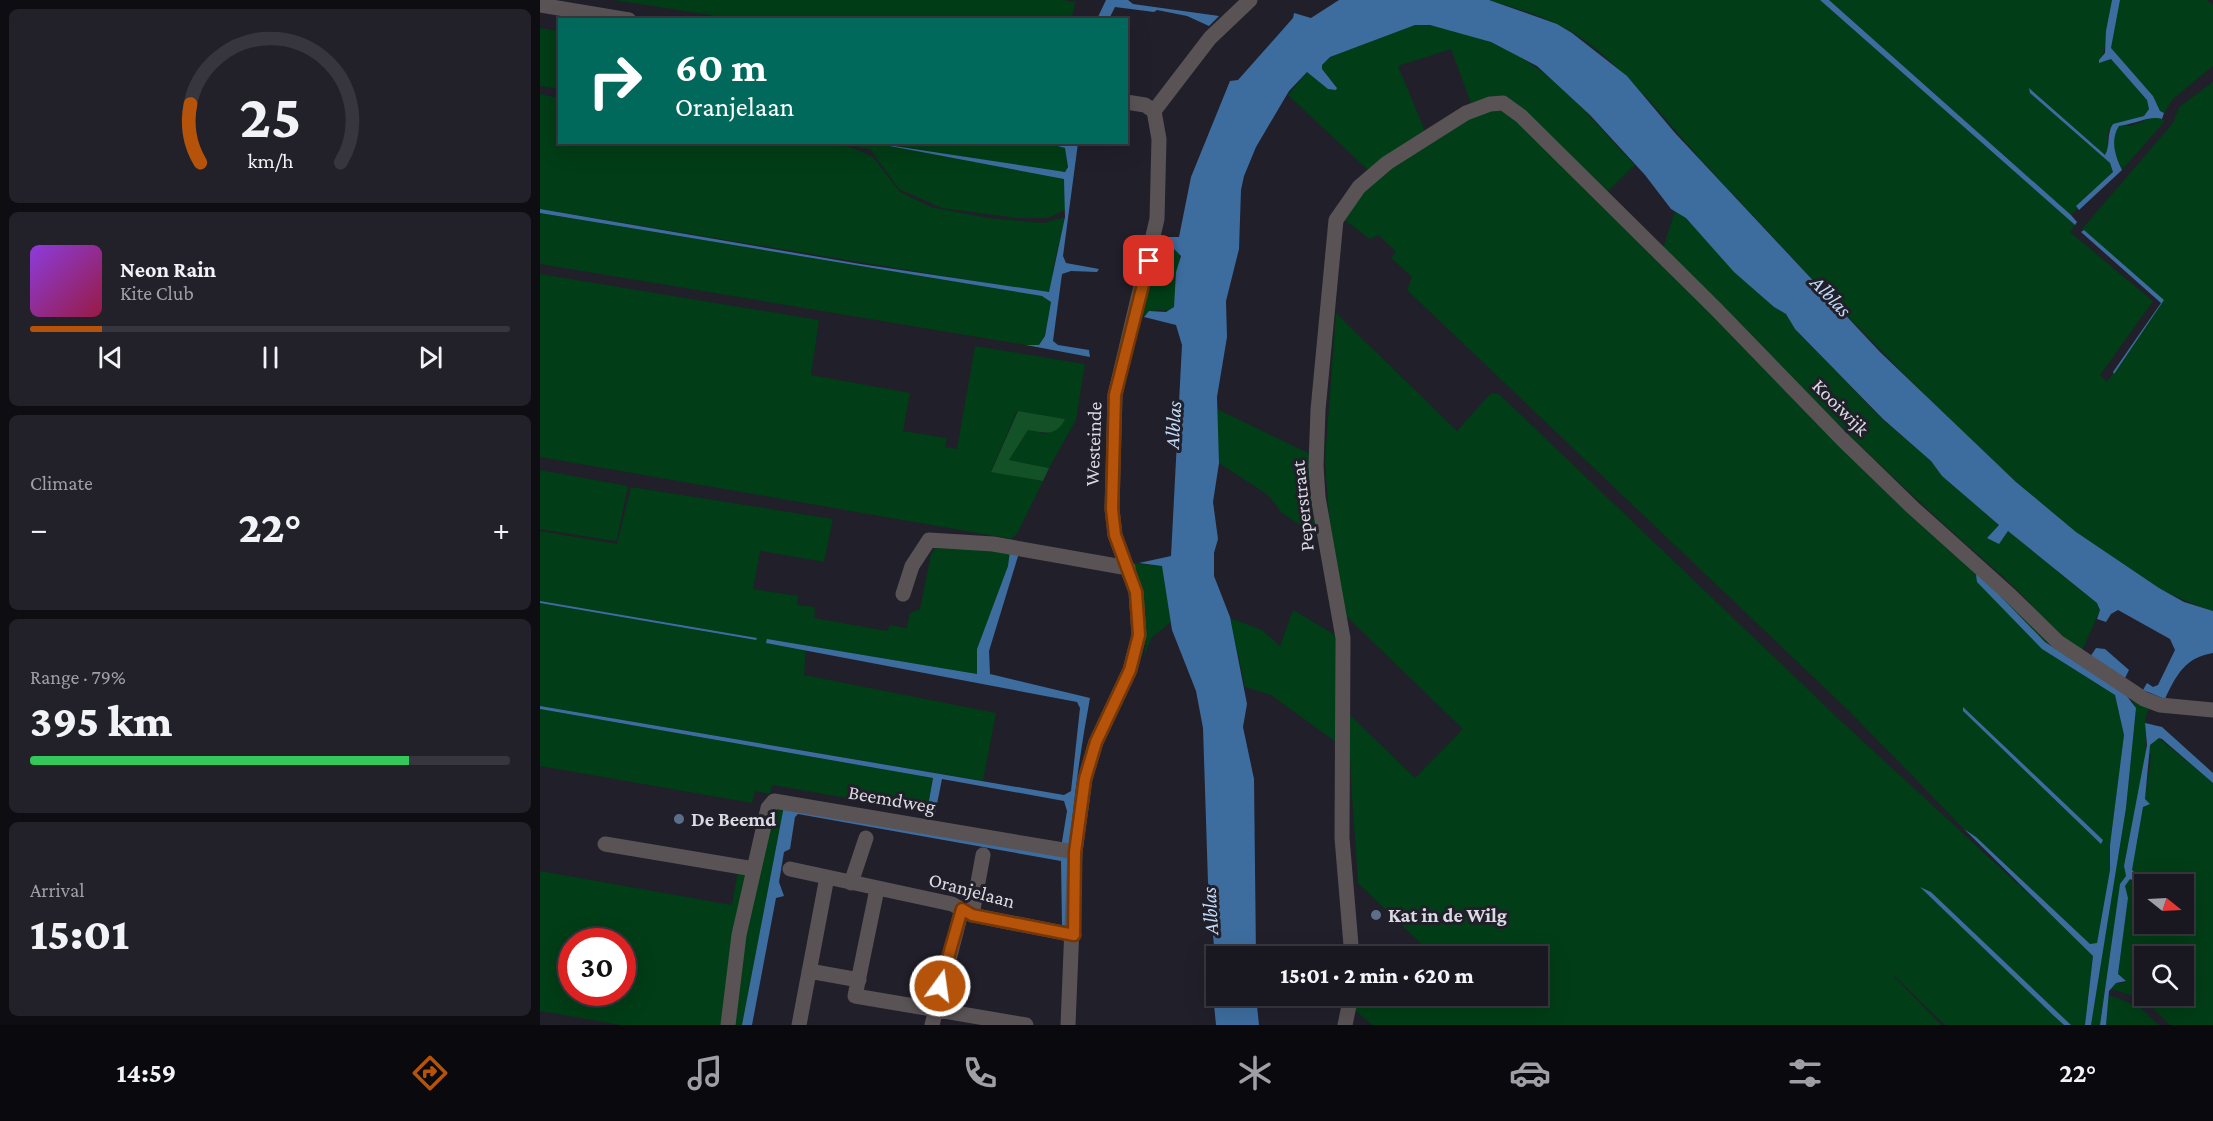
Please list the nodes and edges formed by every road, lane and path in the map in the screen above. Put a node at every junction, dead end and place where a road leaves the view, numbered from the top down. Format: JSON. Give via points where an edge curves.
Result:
{"nodes":[{"id":1,"x":1250,"y":0,"type":"edge"},
{"id":2,"x":540,"y":5,"type":"edge"},
{"id":3,"x":617,"y":18,"type":"edge"},
{"id":4,"x":1128,"y":102,"type":"edge"},
{"id":5,"x":1154,"y":111,"type":"junction"},
{"id":6,"x":1466,"y":113,"type":"joint"},
{"id":7,"x":1128,"y":568,"type":"junction"},
{"id":8,"x":903,"y":594,"type":"dead end"},
{"id":9,"x":2213,"y":710,"type":"edge"},
{"id":10,"x":866,"y":838,"type":"dead end"},
{"id":11,"x":605,"y":844,"type":"dead end"},
{"id":12,"x":1075,"y":852,"type":"junction"},
{"id":13,"x":983,"y":855,"type":"dead end"},
{"id":14,"x":754,"y":869,"type":"junction"},
{"id":15,"x":790,"y":869,"type":"dead end"},
{"id":16,"x":827,"y":877,"type":"junction"},
{"id":17,"x":851,"y":883,"type":"junction"},
{"id":18,"x":877,"y":889,"type":"junction"},
{"id":19,"x":967,"y":912,"type":"junction"},
{"id":20,"x":1074,"y":935,"type":"junction"},
{"id":21,"x":1351,"y":946,"type":"edge"},
{"id":22,"x":809,"y":971,"type":"junction"},
{"id":23,"x":858,"y":980,"type":"junction"},
{"id":24,"x":1349,"y":1006,"type":"edge"},
{"id":25,"x":935,"y":1007,"type":"junction"},
{"id":26,"x":728,"y":1025,"type":"edge"},
{"id":27,"x":799,"y":1025,"type":"edge"},
{"id":28,"x":932,"y":1025,"type":"edge"},
{"id":29,"x":1026,"y":1025,"type":"edge"},
{"id":30,"x":1068,"y":1025,"type":"edge"},
{"id":31,"x":1345,"y":1025,"type":"edge"}],
"edges":[{"from":1,"to":5,"type":"street","via":[[1210,38]]},
{"from":2,"to":3,"type":"street"},
{"from":4,"to":5,"type":"street"},
{"from":5,"to":7,"type":"street","name":"Westeinde","via":[[1159,139],[1158,219],[1115,395],[1112,509],[1115,535]]},
{"from":6,"to":9,"type":"street","name":"Kooiwijk","via":[[1490,104],[1503,104],[1521,116],[1842,439],[2058,642],[2144,699],[2160,705]]},
{"from":6,"to":21,"type":"street","name":"Peperstraat","via":[[1387,163],[1359,187],[1336,220],[1316,466],[1342,638],[1342,838]]},
{"from":7,"to":8,"type":"street","via":[[993,544],[929,540],[912,567]]},
{"from":7,"to":12,"type":"street","name":"Westeinde","via":[[1136,592],[1139,635],[1130,670],[1088,765]]},
{"from":10,"to":17,"type":"street"},
{"from":11,"to":14,"type":"street"},
{"from":12,"to":14,"type":"street","name":"Beemdweg","via":[[774,801],[768,808]]},
{"from":12,"to":20,"type":"street","name":"Westeinde"},
{"from":13,"to":19,"type":"street"},
{"from":14,"to":26,"type":"street","name":"Beemdweg","via":[[739,935]]},
{"from":15,"to":16,"type":"street","name":"Oranjelaan"},
{"from":16,"to":17,"type":"street","name":"Oranjelaan"},
{"from":16,"to":22,"type":"street"},
{"from":17,"to":18,"type":"street","name":"Oranjelaan"},
{"from":18,"to":19,"type":"street","name":"Oranjelaan","via":[[952,904]]},
{"from":18,"to":23,"type":"street"},
{"from":19,"to":20,"type":"street","name":"Oranjelaan"},
{"from":19,"to":25,"type":"street"},
{"from":20,"to":30,"type":"street","name":"Westeinde"},
{"from":22,"to":23,"type":"street"},
{"from":22,"to":27,"type":"street"},
{"from":23,"to":25,"type":"street","via":[[855,996]]},
{"from":24,"to":31,"type":"street"},
{"from":25,"to":28,"type":"street"},
{"from":25,"to":29,"type":"street"}]}
